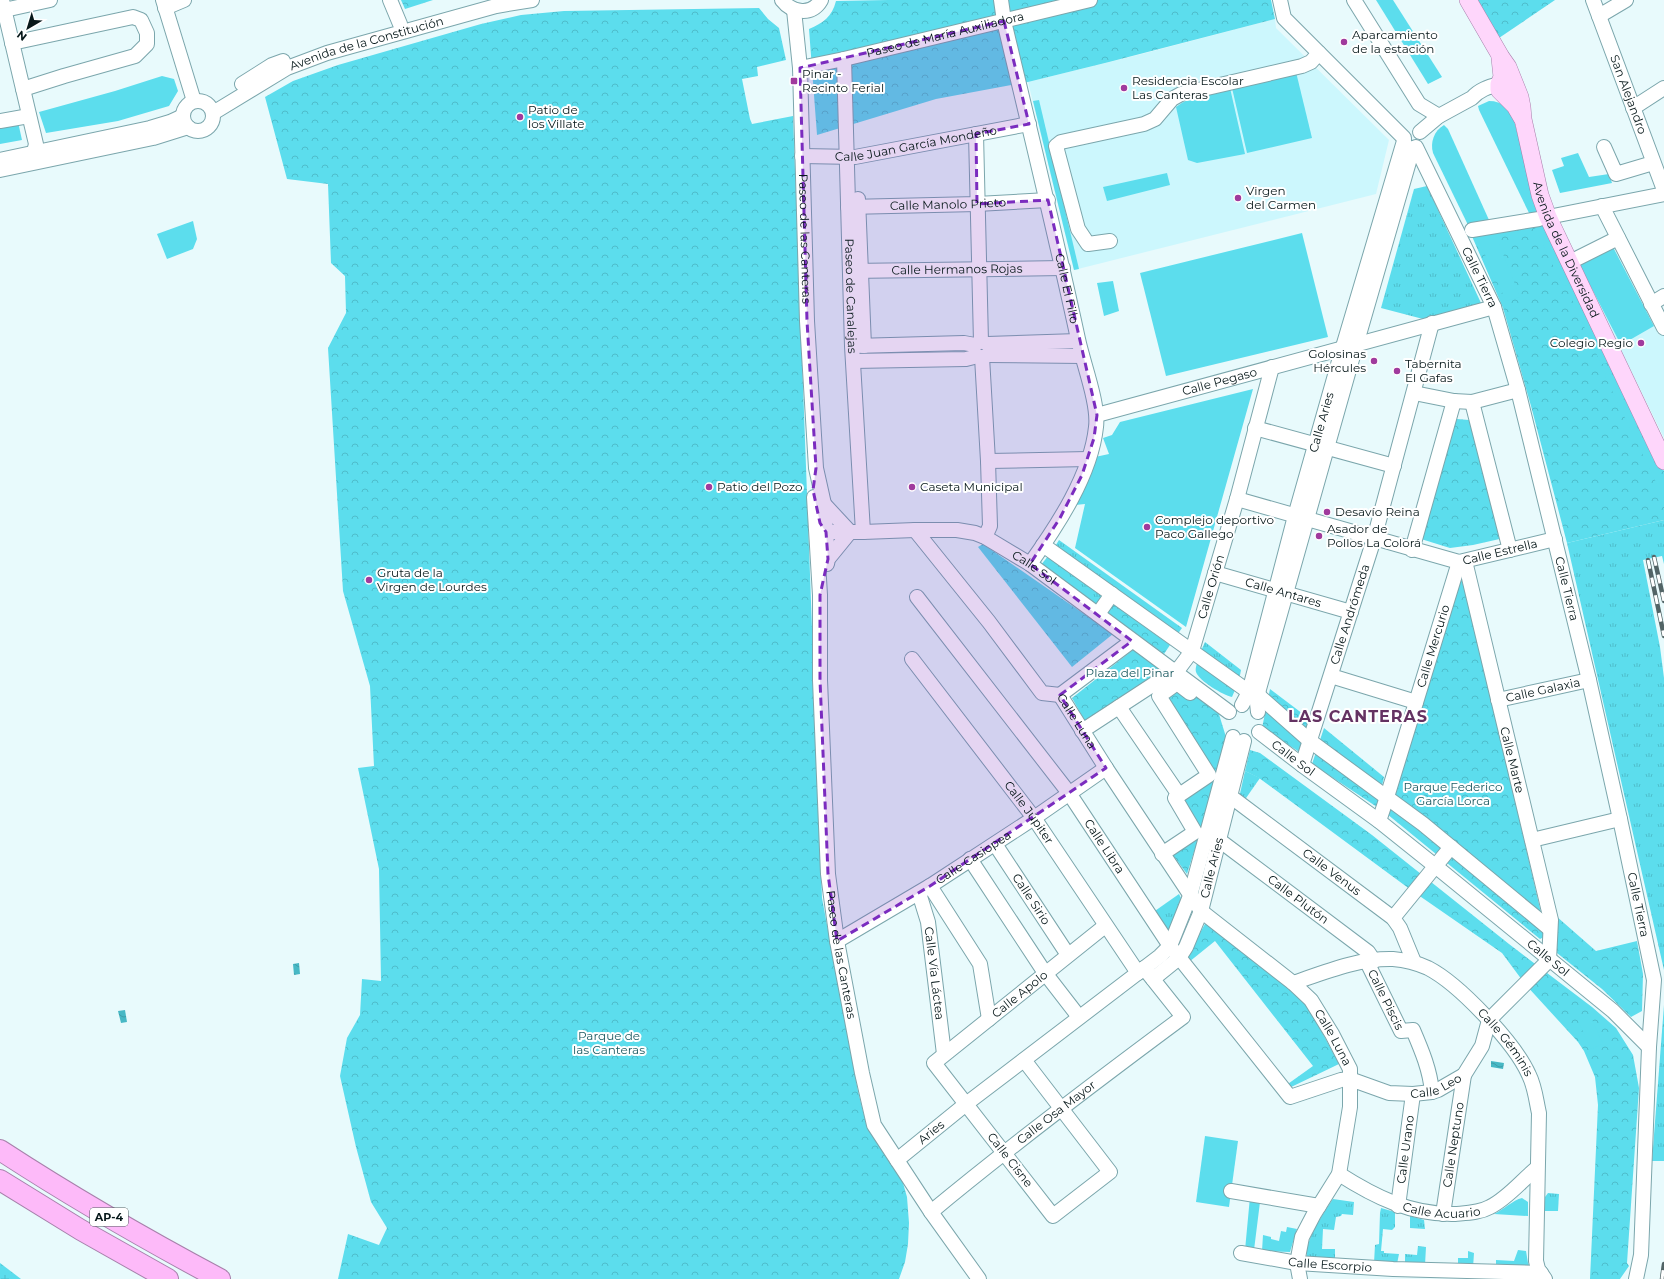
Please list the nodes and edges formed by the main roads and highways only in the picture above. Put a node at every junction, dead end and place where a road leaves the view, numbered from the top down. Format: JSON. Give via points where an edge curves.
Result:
{"nodes":[{"id":1,"x":1468,"y":0,"type":"edge"},
{"id":2,"x":1664,"y":461,"type":"edge"},
{"id":3,"x":0,"y":1150,"type":"edge"},
{"id":4,"x":0,"y":1180,"type":"edge"},
{"id":5,"x":168,"y":1279,"type":"edge"},
{"id":6,"x":220,"y":1279,"type":"edge"}],
"edges":[{"from":1,"to":2,"type":"main road","name":"Avenida de la Diversidad","via":[[1501,57],[1502,77],[1506,87],[1522,107],[1543,218]]},
{"from":3,"to":6,"type":"highway","number":"AP-4","via":[[93,1208]]},
{"from":4,"to":5,"type":"highway","number":"AP-4"}]}
